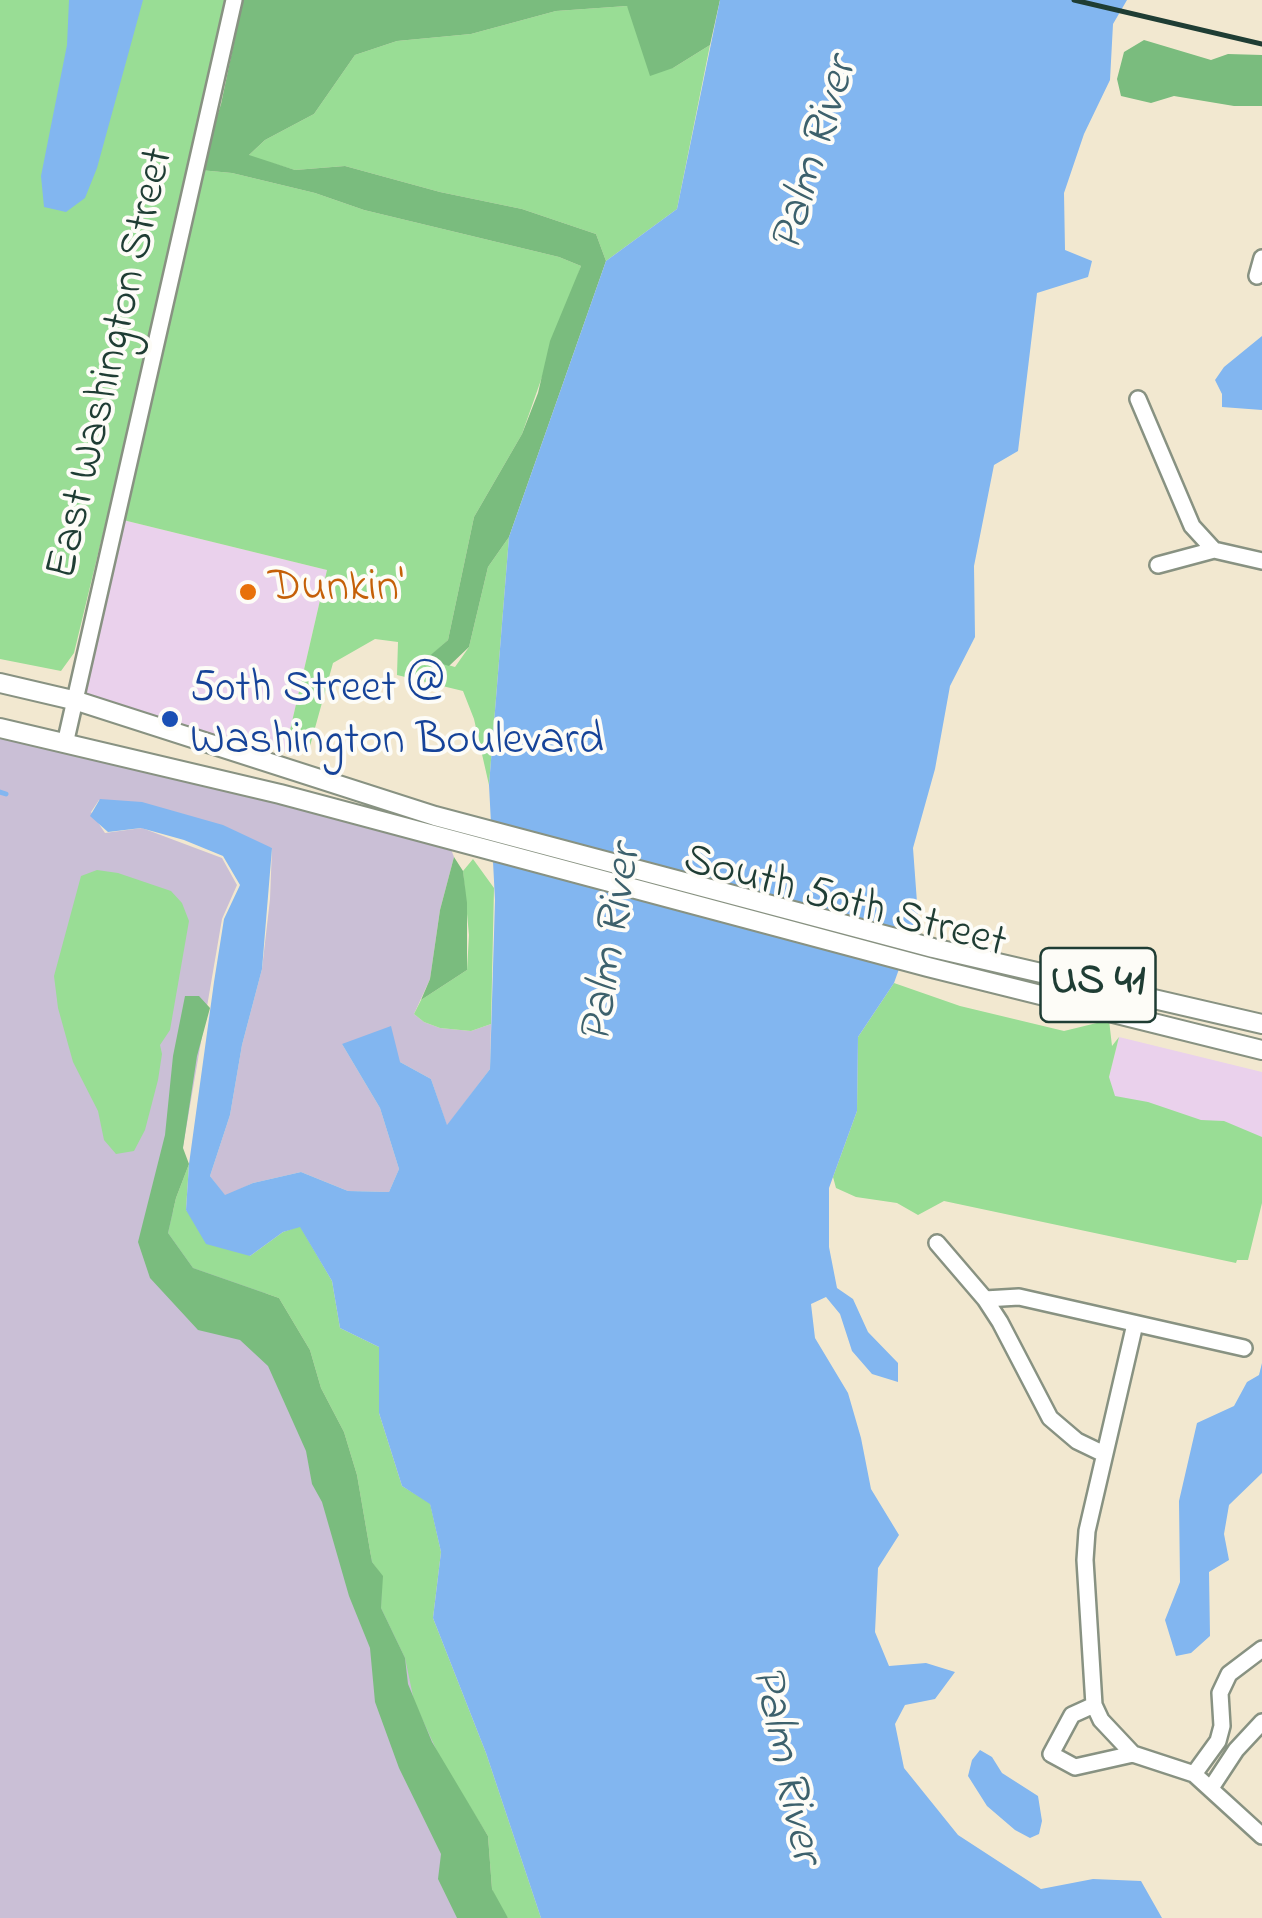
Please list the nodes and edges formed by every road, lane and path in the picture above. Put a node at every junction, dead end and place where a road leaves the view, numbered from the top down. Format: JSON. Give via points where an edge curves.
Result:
{"nodes":[{"id":1,"x":234,"y":0,"type":"edge"},
{"id":2,"x":1262,"y":258,"type":"edge"},
{"id":3,"x":1257,"y":276,"type":"dead end"},
{"id":4,"x":1138,"y":399,"type":"dead end"},
{"id":5,"x":1214,"y":550,"type":"junction"},
{"id":6,"x":1262,"y":561,"type":"edge"},
{"id":7,"x":1158,"y":565,"type":"dead end"},
{"id":8,"x":0,"y":682,"type":"edge"},
{"id":9,"x":76,"y":702,"type":"junction"},
{"id":10,"x":0,"y":728,"type":"edge"},
{"id":11,"x":65,"y":744,"type":"junction"},
{"id":12,"x":432,"y":825,"type":"junction"},
{"id":13,"x":931,"y":957,"type":"junction"},
{"id":14,"x":1262,"y":1024,"type":"edge"},
{"id":15,"x":1262,"y":1050,"type":"edge"},
{"id":16,"x":937,"y":1244,"type":"dead end"},
{"id":17,"x":985,"y":1299,"type":"junction"},
{"id":18,"x":1135,"y":1324,"type":"junction"},
{"id":19,"x":1244,"y":1348,"type":"dead end"},
{"id":20,"x":1104,"y":1454,"type":"junction"},
{"id":21,"x":1262,"y":1649,"type":"edge"},
{"id":22,"x":1094,"y":1706,"type":"junction"},
{"id":23,"x":1262,"y":1722,"type":"edge"},
{"id":24,"x":1222,"y":1726,"type":"junction"},
{"id":25,"x":1245,"y":1740,"type":"junction"},
{"id":26,"x":1132,"y":1754,"type":"junction"},
{"id":27,"x":1194,"y":1774,"type":"junction"},
{"id":28,"x":1211,"y":1788,"type":"junction"},
{"id":29,"x":1262,"y":1836,"type":"edge"}],
"edges":[{"from":1,"to":9,"type":"street","name":"East Washington Street"},
{"from":2,"to":3,"type":"street"},
{"from":4,"to":5,"type":"street","via":[[1192,526]]},
{"from":5,"to":6,"type":"street"},
{"from":5,"to":7,"type":"street"},
{"from":8,"to":9,"type":"main road","name":"South 50th Street","number":"US 41"},
{"from":9,"to":11,"type":"street","name":"East Washington Street"},
{"from":9,"to":12,"type":"main road","name":"South 50th Street","number":"US 41"},
{"from":10,"to":11,"type":"main road","name":"South 50th Street","number":"US 41"},
{"from":11,"to":12,"type":"main road","name":"South 50th Street","number":"US 41"},
{"from":12,"to":13,"type":"main road","name":"South 50th Street","number":"US 41"},
{"from":13,"to":14,"type":"main road","name":"South 50th Street","number":"US 41"},
{"from":13,"to":15,"type":"main road","name":"South 50th Street","number":"US 41"},
{"from":16,"to":17,"type":"street"},
{"from":17,"to":18,"type":"street","via":[[1020,1297]]},
{"from":17,"to":20,"type":"street","via":[[1050,1418]]},
{"from":18,"to":19,"type":"street"},
{"from":18,"to":20,"type":"street"},
{"from":20,"to":22,"type":"street","via":[[1085,1560]]},
{"from":21,"to":24,"type":"street","via":[[1229,1674],[1220,1702]]},
{"from":22,"to":26,"type":"street"},
{"from":22,"to":26,"type":"street","via":[[1072,1715],[1051,1754],[1075,1767]]},
{"from":23,"to":25,"type":"street"},
{"from":24,"to":25,"type":"street"},
{"from":24,"to":27,"type":"street"},
{"from":25,"to":28,"type":"street"},
{"from":26,"to":27,"type":"street"},
{"from":27,"to":28,"type":"street"},
{"from":28,"to":29,"type":"street"}]}
